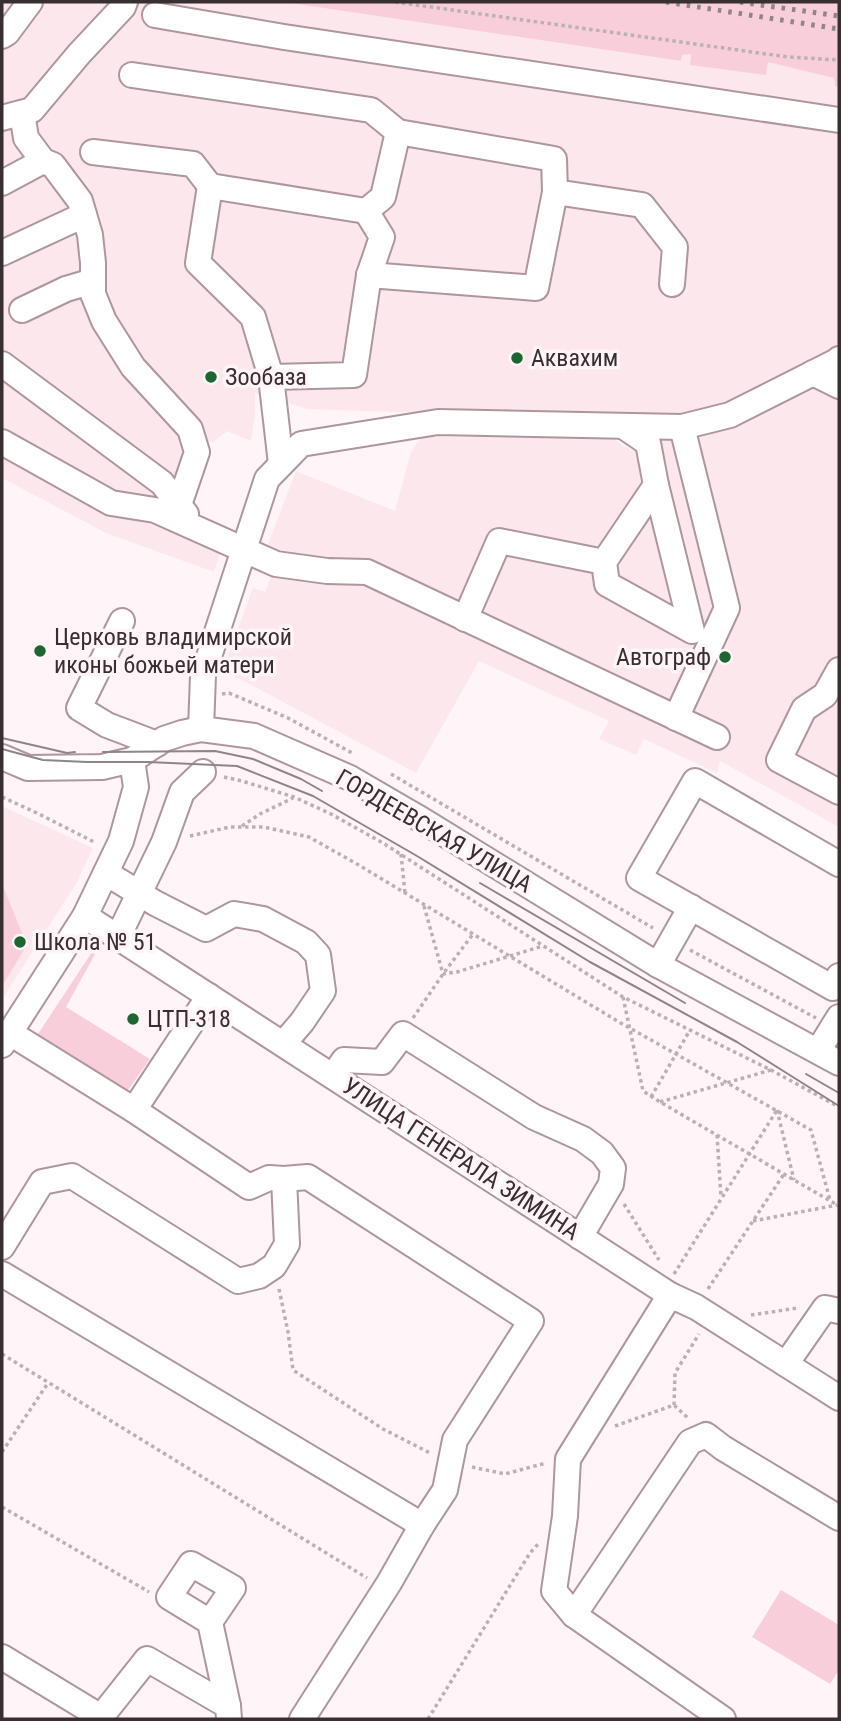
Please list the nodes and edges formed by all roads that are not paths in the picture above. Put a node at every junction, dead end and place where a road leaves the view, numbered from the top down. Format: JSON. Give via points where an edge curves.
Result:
{"nodes":[{"id":1,"x":30,"y":2,"type":"edge"},
{"id":2,"x":125,"y":2,"type":"edge"},
{"id":3,"x":155,"y":15,"type":"dead end"},
{"id":4,"x":2,"y":36,"type":"edge"},
{"id":5,"x":132,"y":75,"type":"dead end"},
{"id":6,"x":12,"y":115,"type":"edge"},
{"id":7,"x":839,"y":120,"type":"edge"},
{"id":8,"x":398,"y":132,"type":"junction"},
{"id":9,"x":93,"y":152,"type":"dead end"},
{"id":10,"x":44,"y":161,"type":"junction"},
{"id":11,"x":2,"y":183,"type":"edge"},
{"id":12,"x":210,"y":186,"type":"junction"},
{"id":13,"x":555,"y":192,"type":"junction"},
{"id":14,"x":366,"y":211,"type":"junction"},
{"id":15,"x":84,"y":215,"type":"junction"},
{"id":16,"x":2,"y":253,"type":"edge"},
{"id":17,"x":369,"y":275,"type":"junction"},
{"id":18,"x":93,"y":281,"type":"junction"},
{"id":19,"x":672,"y":284,"type":"dead end"},
{"id":20,"x":22,"y":310,"type":"dead end"},
{"id":21,"x":839,"y":359,"type":"edge"},
{"id":22,"x":2,"y":364,"type":"edge"},
{"id":23,"x":813,"y":373,"type":"junction"},
{"id":24,"x":271,"y":377,"type":"junction"},
{"id":25,"x":839,"y":386,"type":"edge"},
{"id":26,"x":623,"y":426,"type":"junction"},
{"id":27,"x":682,"y":427,"type":"junction"},
{"id":28,"x":2,"y":442,"type":"edge"},
{"id":29,"x":281,"y":464,"type":"junction"},
{"id":30,"x":656,"y":485,"type":"junction"},
{"id":31,"x":179,"y":505,"type":"junction"},
{"id":32,"x":197,"y":528,"type":"junction"},
{"id":33,"x":244,"y":549,"type":"junction"},
{"id":34,"x":604,"y":562,"type":"junction"},
{"id":35,"x":466,"y":619,"type":"junction"},
{"id":36,"x":122,"y":621,"type":"dead end"},
{"id":37,"x":839,"y":670,"type":"edge"},
{"id":38,"x":676,"y":718,"type":"junction"},
{"id":39,"x":201,"y":729,"type":"junction"},
{"id":40,"x":716,"y":737,"type":"dead end"},
{"id":41,"x":157,"y":744,"type":"junction"},
{"id":42,"x":2,"y":757,"type":"edge"},
{"id":43,"x":132,"y":760,"type":"junction"},
{"id":44,"x":203,"y":772,"type":"road end"},
{"id":45,"x":839,"y":792,"type":"edge"},
{"id":46,"x":111,"y":863,"type":"junction"},
{"id":47,"x":839,"y":864,"type":"edge"},
{"id":48,"x":138,"y":893,"type":"junction"},
{"id":49,"x":691,"y":907,"type":"junction"},
{"id":50,"x":85,"y":915,"type":"junction"},
{"id":51,"x":118,"y":937,"type":"junction"},
{"id":52,"x":657,"y":965,"type":"junction"},
{"id":53,"x":839,"y":976,"type":"edge"},
{"id":54,"x":209,"y":996,"type":"junction"},
{"id":55,"x":836,"y":1022,"type":"edge"},
{"id":56,"x":6,"y":1039,"type":"edge"},
{"id":57,"x":283,"y":1044,"type":"junction"},
{"id":58,"x":818,"y":1051,"type":"junction"},
{"id":59,"x":839,"y":1063,"type":"edge"},
{"id":60,"x":333,"y":1076,"type":"junction"},
{"id":61,"x":134,"y":1110,"type":"junction"},
{"id":62,"x":284,"y":1179,"type":"junction"},
{"id":63,"x":580,"y":1237,"type":"junction"},
{"id":64,"x":2,"y":1247,"type":"edge"},
{"id":65,"x":2,"y":1274,"type":"edge"},
{"id":66,"x":668,"y":1288,"type":"junction"},
{"id":67,"x":832,"y":1309,"type":"edge"},
{"id":68,"x":786,"y":1364,"type":"junction"},
{"id":69,"x":839,"y":1398,"type":"edge"},
{"id":70,"x":839,"y":1518,"type":"edge"},
{"id":71,"x":422,"y":1525,"type":"junction"},
{"id":72,"x":574,"y":1615,"type":"junction"},
{"id":73,"x":210,"y":1622,"type":"dead end"},
{"id":74,"x":2,"y":1657,"type":"edge"},
{"id":75,"x":229,"y":1712,"type":"edge"},
{"id":76,"x":302,"y":1719,"type":"edge"},
{"id":77,"x":723,"y":1719,"type":"edge"}],
"edges":[{"from":1,"to":4,"type":"street"},
{"from":2,"to":6,"type":"street","via":[[32,110]]},
{"from":3,"to":7,"type":"street"},
{"from":5,"to":8,"type":"street","via":[[371,110]]},
{"from":6,"to":10,"type":"street"},
{"from":8,"to":13,"type":"street","via":[[554,159]]},
{"from":8,"to":14,"type":"street","via":[[383,197]]},
{"from":9,"to":12,"type":"street","via":[[193,164]]},
{"from":10,"to":11,"type":"street"},
{"from":10,"to":15,"type":"street","via":[[80,201]]},
{"from":12,"to":14,"type":"street"},
{"from":12,"to":24,"type":"street","via":[[198,263],[253,317]]},
{"from":13,"to":17,"type":"street","via":[[536,288]]},
{"from":13,"to":19,"type":"street","via":[[642,205],[675,247]]},
{"from":14,"to":17,"type":"street","via":[[382,237]]},
{"from":15,"to":16,"type":"street"},
{"from":15,"to":18,"type":"street"},
{"from":17,"to":24,"type":"street","via":[[354,374]]},
{"from":18,"to":20,"type":"street"},
{"from":18,"to":31,"type":"street","via":[[104,321],[133,367],[190,429],[197,452]]},
{"from":21,"to":23,"type":"street"},
{"from":22,"to":31,"type":"street","via":[[162,483]]},
{"from":23,"to":25,"type":"street"},
{"from":23,"to":27,"type":"street","via":[[730,415]]},
{"from":24,"to":29,"type":"street"},
{"from":26,"to":27,"type":"street"},
{"from":26,"to":29,"type":"street","via":[[438,422],[301,444]]},
{"from":26,"to":30,"type":"street","via":[[648,443]]},
{"from":27,"to":38,"type":"street","via":[[727,608]]},
{"from":28,"to":32,"type":"street","via":[[111,503],[155,510]]},
{"from":29,"to":33,"type":"street","via":[[267,479]]},
{"from":30,"to":34,"type":"street"},
{"from":30,"to":34,"type":"street","via":[[692,631],[607,584]]},
{"from":31,"to":32,"type":"street"},
{"from":32,"to":33,"type":"street"},
{"from":33,"to":35,"type":"street","via":[[276,564],[367,572]]},
{"from":33,"to":39,"type":"street","via":[[203,675]]},
{"from":34,"to":35,"type":"street","via":[[499,541]]},
{"from":35,"to":38,"type":"street"},
{"from":36,"to":41,"type":"street","via":[[79,708],[107,725]]},
{"from":37,"to":45,"type":"street","via":[[825,695],[804,709],[779,760]]},
{"from":38,"to":40,"type":"street"},
{"from":39,"to":41,"type":"street","name":"ГОРДЕЕВСКАЯ УЛИЦА"},
{"from":39,"to":52,"type":"street","name":"ГОРДЕЕВСКАЯ УЛИЦА","via":[[254,736],[349,778]]},
{"from":41,"to":43,"type":"street","name":"ГОРДЕЕВСКАЯ УЛИЦА"},
{"from":42,"to":43,"type":"street","name":"ГОРДЕЕВСКАЯ УЛИЦА","via":[[28,768],[102,767]]},
{"from":43,"to":46,"type":"street","via":[[135,787]]},
{"from":44,"to":48,"type":"street","via":[[182,792]]},
{"from":46,"to":48,"type":"street"},
{"from":46,"to":50,"type":"street"},
{"from":47,"to":49,"type":"street","via":[[695,781],[639,878]]},
{"from":48,"to":51,"type":"street"},
{"from":48,"to":57,"type":"street","via":[[206,929],[234,914],[263,919],[306,942],[318,955],[323,991]]},
{"from":49,"to":52,"type":"street"},
{"from":49,"to":53,"type":"street","via":[[832,988]]},
{"from":50,"to":51,"type":"street","name":"УЛИЦА ГЕНЕРАЛА ЗИМИНА"},
{"from":50,"to":56,"type":"street"},
{"from":51,"to":54,"type":"street","name":"УЛИЦА ГЕНЕРАЛА ЗИМИНА"},
{"from":52,"to":58,"type":"street","name":"ГОРДЕЕВСКАЯ УЛИЦА"},
{"from":54,"to":57,"type":"street","name":"УЛИЦА ГЕНЕРАЛА ЗИМИНА"},
{"from":54,"to":61,"type":"street"},
{"from":55,"to":58,"type":"street"},
{"from":56,"to":61,"type":"street"},
{"from":57,"to":60,"type":"street","name":"УЛИЦА ГЕНЕРАЛА ЗИМИНА"},
{"from":58,"to":59,"type":"street","name":"ГОРДЕЕВСКАЯ УЛИЦА"},
{"from":60,"to":63,"type":"street","name":"УЛИЦА ГЕНЕРАЛА ЗИМИНА"},
{"from":60,"to":63,"type":"street","via":[[344,1060],[382,1062],[403,1034],[534,1117],[583,1139],[602,1153],[612,1168],[611,1184]]},
{"from":61,"to":62,"type":"street","via":[[249,1187],[269,1178]]},
{"from":62,"to":64,"type":"street","via":[[288,1244],[274,1266],[259,1276],[238,1281],[72,1176],[42,1182]]},
{"from":62,"to":71,"type":"street","via":[[308,1177],[531,1321],[455,1440],[445,1490]]},
{"from":63,"to":66,"type":"street","name":"УЛИЦА ГЕНЕРАЛА ЗИМИНА"},
{"from":65,"to":71,"type":"street"},
{"from":66,"to":68,"type":"street","name":"УЛИЦА ГЕНЕРАЛА ЗИМИНА"},
{"from":66,"to":72,"type":"street","via":[[574,1449],[554,1591]]},
{"from":67,"to":68,"type":"street"},
{"from":68,"to":69,"type":"street","name":"УЛИЦА ГЕНЕРАЛА ЗИМИНА"},
{"from":70,"to":72,"type":"street","via":[[706,1435],[690,1442]]},
{"from":71,"to":76,"type":"street"},
{"from":72,"to":77,"type":"street"},
{"from":73,"to":75,"type":"street"},
{"from":74,"to":75,"type":"street","via":[[101,1717],[147,1659]]}]}
